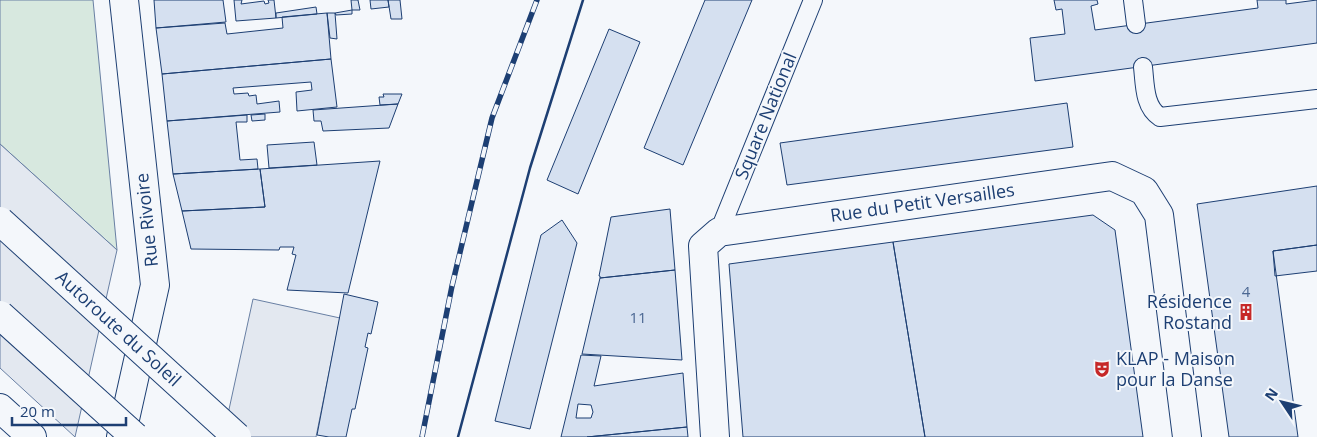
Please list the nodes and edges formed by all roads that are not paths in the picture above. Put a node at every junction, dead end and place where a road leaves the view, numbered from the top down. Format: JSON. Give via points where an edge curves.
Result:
{"nodes":[{"id":1,"x":124,"y":0,"type":"edge"},
{"id":2,"x":813,"y":0,"type":"edge"},
{"id":3,"x":1133,"y":0,"type":"edge"},
{"id":4,"x":1136,"y":24,"type":"dead end"},
{"id":5,"x":1143,"y":67,"type":"dead end"},
{"id":6,"x":1317,"y":99,"type":"edge"},
{"id":7,"x":0,"y":221,"type":"edge"},
{"id":8,"x":711,"y":239,"type":"junction"},
{"id":9,"x":0,"y":314,"type":"edge"},
{"id":10,"x":0,"y":408,"type":"edge"},
{"id":11,"x":32,"y":437,"type":"edge"},
{"id":12,"x":121,"y":437,"type":"edge"},
{"id":13,"x":135,"y":437,"type":"edge"},
{"id":14,"x":237,"y":437,"type":"edge"},
{"id":15,"x":715,"y":437,"type":"edge"},
{"id":16,"x":1187,"y":437,"type":"edge"}],
"edges":[{"from":1,"to":12,"type":"main road","name":"Rue Rivoire","via":[[154,285]]},
{"from":2,"to":8,"type":"lane","name":"Square National"},
{"from":3,"to":4,"type":"lane"},
{"from":5,"to":6,"type":"lane","via":[[1148,103],[1160,116]]},
{"from":7,"to":14,"type":"main road","name":"Autoroute du Soleil","bridge":true},
{"from":8,"to":15,"type":"main road"},
{"from":8,"to":16,"type":"main road","name":"Rue du Petit Versailles","via":[[1112,176],[1144,191],[1159,215]]},
{"from":9,"to":13,"type":"main road","bridge":true},
{"from":10,"to":11,"type":"main road"}]}
